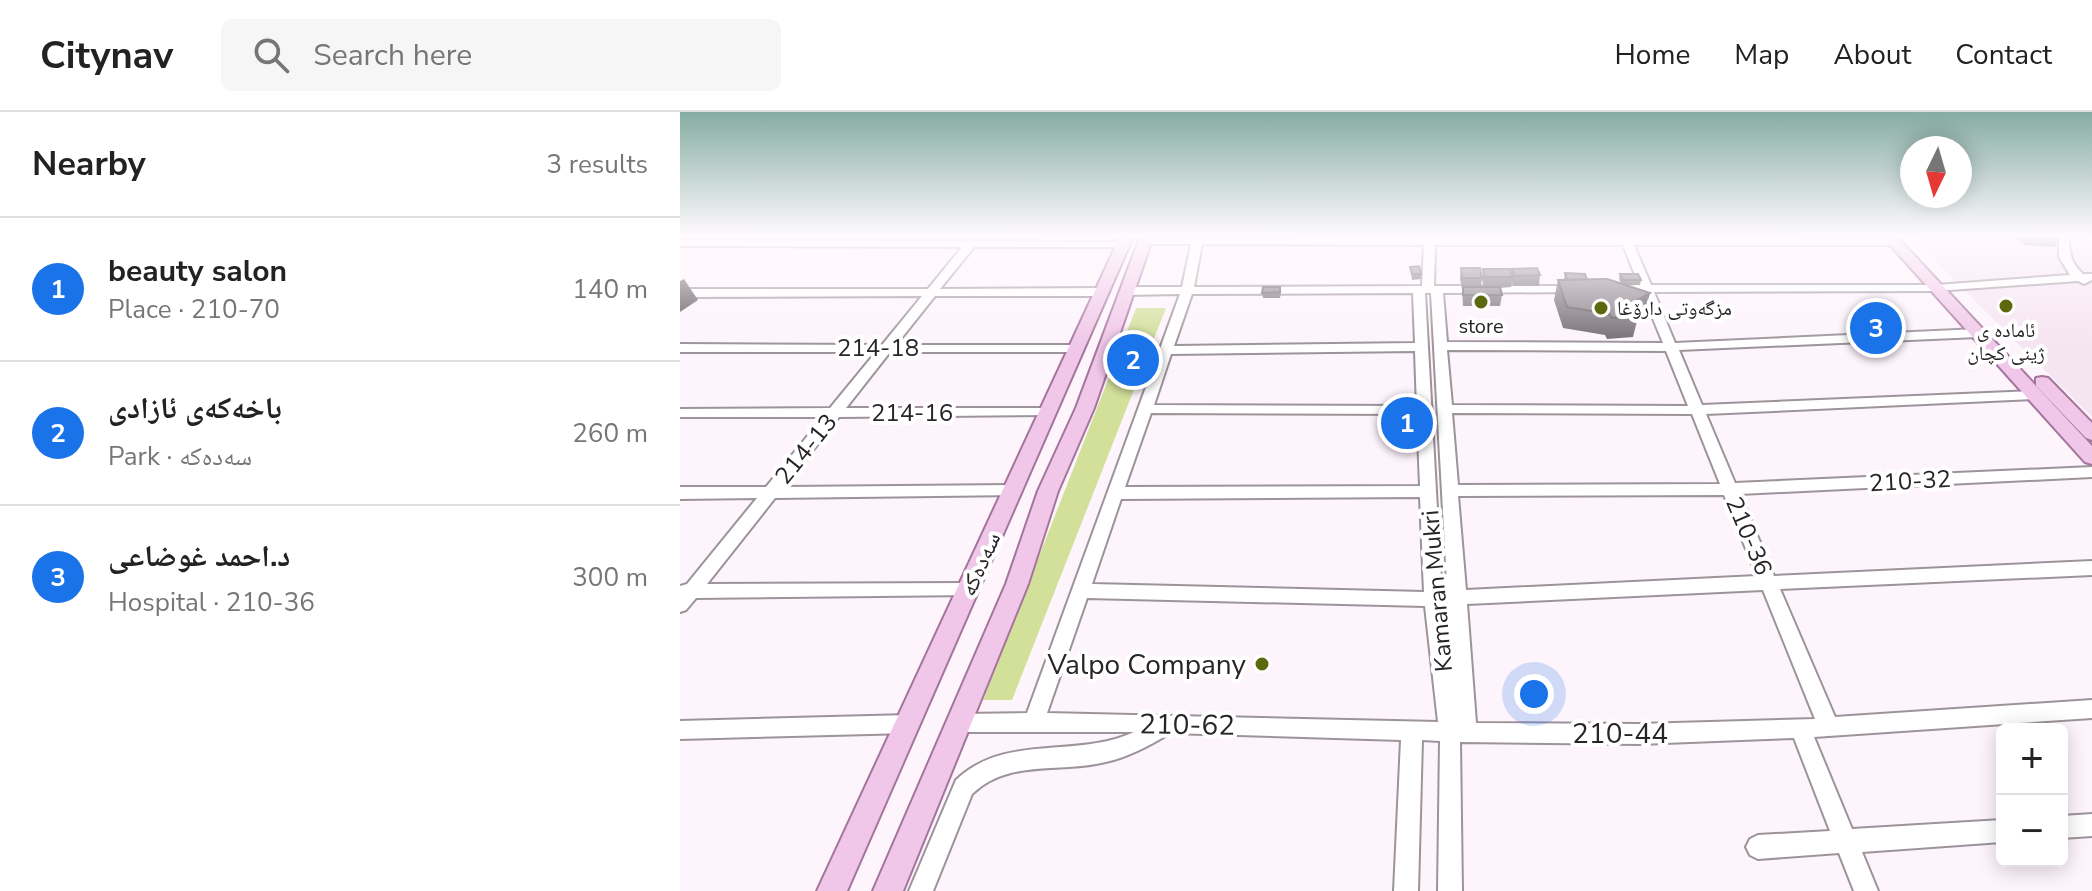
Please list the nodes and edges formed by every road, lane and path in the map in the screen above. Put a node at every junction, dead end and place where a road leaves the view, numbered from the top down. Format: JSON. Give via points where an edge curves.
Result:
{"nodes":[{"id":1,"x":946,"y":273,"type":"edge"},
{"id":2,"x":1118,"y":273,"type":"edge"},
{"id":3,"x":1133,"y":273,"type":"edge"},
{"id":4,"x":1191,"y":273,"type":"edge"},
{"id":5,"x":1429,"y":273,"type":"edge"},
{"id":6,"x":1640,"y":273,"type":"edge"},
{"id":7,"x":1929,"y":273,"type":"edge"},
{"id":8,"x":2086,"y":278,"type":"edge"},
{"id":9,"x":1943,"y":287,"type":"junction"},
{"id":10,"x":2092,"y":287,"type":"edge"},
{"id":11,"x":1587,"y":289,"type":"edge"},
{"id":12,"x":1602,"y":289,"type":"edge"},
{"id":13,"x":1646,"y":289,"type":"junction"},
{"id":14,"x":1428,"y":290,"type":"junction"},
{"id":15,"x":1126,"y":291,"type":"junction"},
{"id":16,"x":1187,"y":291,"type":"junction"},
{"id":17,"x":931,"y":292,"type":"junction"},
{"id":18,"x":1102,"y":292,"type":"junction"},
{"id":19,"x":680,"y":293,"type":"edge"},
{"id":20,"x":1978,"y":333,"type":"junction"},
{"id":21,"x":1442,"y":346,"type":"junction"},
{"id":22,"x":1422,"y":347,"type":"junction"},
{"id":23,"x":1669,"y":347,"type":"junction"},
{"id":24,"x":680,"y":348,"type":"edge"},
{"id":25,"x":886,"y":348,"type":"junction"},
{"id":26,"x":1076,"y":349,"type":"junction"},
{"id":27,"x":1166,"y":350,"type":"junction"},
{"id":28,"x":2036,"y":395,"type":"junction"},
{"id":29,"x":1145,"y":409,"type":"junction"},
{"id":30,"x":1447,"y":409,"type":"junction"},
{"id":31,"x":1425,"y":410,"type":"junction"},
{"id":32,"x":1696,"y":410,"type":"junction"},
{"id":33,"x":1048,"y":412,"type":"junction"},
{"id":34,"x":680,"y":413,"type":"edge"},
{"id":35,"x":834,"y":413,"type":"junction"},
{"id":36,"x":2092,"y":434,"type":"edge"},
{"id":37,"x":1038,"y":435,"type":"junction"},
{"id":38,"x":1071,"y":435,"type":"junction"},
{"id":39,"x":1427,"y":456,"type":"junction"},
{"id":40,"x":1450,"y":456,"type":"junction"},
{"id":41,"x":2092,"y":458,"type":"edge"},
{"id":42,"x":2092,"y":472,"type":"edge"},
{"id":43,"x":1052,"y":481,"type":"junction"},
{"id":44,"x":1015,"y":486,"type":"junction"},
{"id":45,"x":1729,"y":489,"type":"junction"},
{"id":46,"x":1429,"y":491,"type":"junction"},
{"id":47,"x":1452,"y":491,"type":"junction"},
{"id":48,"x":771,"y":492,"type":"junction"},
{"id":49,"x":680,"y":493,"type":"edge"},
{"id":50,"x":1116,"y":493,"type":"junction"},
{"id":51,"x":2092,"y":568,"type":"edge"},
{"id":52,"x":1769,"y":584,"type":"junction"},
{"id":53,"x":968,"y":590,"type":"junction"},
{"id":54,"x":1082,"y":591,"type":"junction"},
{"id":55,"x":684,"y":596,"type":"edge"},
{"id":56,"x":1459,"y":597,"type":"junction"},
{"id":57,"x":1433,"y":599,"type":"junction"},
{"id":58,"x":2092,"y":709,"type":"edge"},
{"id":59,"x":1034,"y":721,"type":"junction"},
{"id":60,"x":961,"y":723,"type":"junction"},
{"id":61,"x":909,"y":724,"type":"junction"},
{"id":62,"x":1166,"y":724,"type":"junction"},
{"id":63,"x":1828,"y":726,"type":"junction"},
{"id":64,"x":1800,"y":728,"type":"junction"},
{"id":65,"x":680,"y":730,"type":"edge"},
{"id":66,"x":1412,"y":730,"type":"junction"},
{"id":67,"x":1458,"y":732,"type":"junction"},
{"id":68,"x":2092,"y":825,"type":"edge"},
{"id":69,"x":2068,"y":827,"type":"edge"},
{"id":70,"x":1996,"y":831,"type":"edge"},
{"id":71,"x":1846,"y":842,"type":"junction"},
{"id":72,"x":1758,"y":847,"type":"dead end"},
{"id":73,"x":832,"y":891,"type":"edge"},
{"id":74,"x":888,"y":891,"type":"edge"},
{"id":75,"x":921,"y":891,"type":"edge"},
{"id":76,"x":1406,"y":891,"type":"edge"},
{"id":77,"x":1450,"y":891,"type":"edge"},
{"id":78,"x":1866,"y":891,"type":"edge"}],
"edges":[{"from":1,"to":17,"type":"street","name":"214-13"},
{"from":2,"to":18,"type":"main road","name":"سەدەکە"},
{"from":3,"to":15,"type":"main road","name":"سەدەکە"},
{"from":4,"to":16,"type":"street"},
{"from":5,"to":14,"type":"street","name":"Kamaran Mukri"},
{"from":6,"to":13,"type":"street","name":"210-36"},
{"from":7,"to":9,"type":"main road"},
{"from":8,"to":9,"type":"street"},
{"from":8,"to":10,"type":"street"},
{"from":9,"to":13,"type":"street"},
{"from":9,"to":20,"type":"main road"},
{"from":9,"to":36,"type":"main road"},
{"from":11,"to":14,"type":"street"},
{"from":12,"to":13,"type":"street"},
{"from":13,"to":23,"type":"street","name":"210-36"},
{"from":14,"to":16,"type":"street"},
{"from":14,"to":21,"type":"street","name":"Kamaran Mukri"},
{"from":14,"to":22,"type":"street","name":"Kamaran Mukri"},
{"from":15,"to":16,"type":"street"},
{"from":15,"to":38,"type":"main road","name":"سەدەکە"},
{"from":16,"to":27,"type":"street"},
{"from":17,"to":18,"type":"street"},
{"from":17,"to":19,"type":"street"},
{"from":17,"to":25,"type":"street","name":"214-13"},
{"from":18,"to":26,"type":"main road","name":"سەدەکە"},
{"from":20,"to":23,"type":"street"},
{"from":20,"to":28,"type":"main road"},
{"from":21,"to":23,"type":"street"},
{"from":21,"to":30,"type":"street","name":"Kamaran Mukri"},
{"from":22,"to":27,"type":"street"},
{"from":22,"to":31,"type":"street","name":"Kamaran Mukri"},
{"from":23,"to":32,"type":"street","name":"210-36"},
{"from":24,"to":25,"type":"street","name":"214-18"},
{"from":25,"to":26,"type":"street","name":"214-18"},
{"from":25,"to":35,"type":"street","name":"214-13"},
{"from":26,"to":33,"type":"main road","name":"سەدەکە"},
{"from":27,"to":29,"type":"street"},
{"from":28,"to":32,"type":"street"},
{"from":28,"to":41,"type":"main road"},
{"from":29,"to":31,"type":"street"},
{"from":29,"to":50,"type":"street"},
{"from":30,"to":32,"type":"street"},
{"from":30,"to":40,"type":"street","name":"Kamaran Mukri"},
{"from":31,"to":39,"type":"street","name":"Kamaran Mukri"},
{"from":32,"to":45,"type":"street","name":"210-36"},
{"from":33,"to":35,"type":"street","name":"214-16"},
{"from":33,"to":37,"type":"main road","name":"سەدەکە"},
{"from":34,"to":35,"type":"street","name":"214-16"},
{"from":35,"to":48,"type":"street","name":"214-13"},
{"from":37,"to":38,"type":"main road","via":[[1041,444],[1049,446]]},
{"from":37,"to":44,"type":"main road","name":"سەدەکە"},
{"from":38,"to":43,"type":"main road","name":"سەدەکە"},
{"from":39,"to":40,"type":"street"},
{"from":39,"to":46,"type":"street","name":"Kamaran Mukri"},
{"from":40,"to":47,"type":"street","name":"Kamaran Mukri"},
{"from":42,"to":45,"type":"street","name":"210-32"},
{"from":43,"to":44,"type":"main road","via":[[1043,468],[1030,470]]},
{"from":43,"to":60,"type":"main road","name":"سەدەکە"},
{"from":44,"to":48,"type":"street"},
{"from":44,"to":53,"type":"main road","name":"سەدەکە"},
{"from":45,"to":47,"type":"street","name":"210-32"},
{"from":45,"to":52,"type":"street","name":"210-36"},
{"from":46,"to":50,"type":"street"},
{"from":46,"to":57,"type":"street","name":"Kamaran Mukri"},
{"from":47,"to":56,"type":"street","name":"Kamaran Mukri"},
{"from":48,"to":49,"type":"street"},
{"from":48,"to":55,"type":"street","name":"214-13"},
{"from":50,"to":54,"type":"street"},
{"from":51,"to":52,"type":"street"},
{"from":52,"to":56,"type":"street"},
{"from":52,"to":63,"type":"street","name":"210-36"},
{"from":53,"to":55,"type":"street"},
{"from":53,"to":61,"type":"main road","name":"سەدەکە"},
{"from":54,"to":57,"type":"street"},
{"from":54,"to":59,"type":"street"},
{"from":56,"to":67,"type":"street","name":"Kamaran Mukri"},
{"from":57,"to":67,"type":"street","name":"Kamaran Mukri"},
{"from":58,"to":63,"type":"street","name":"210-44"},
{"from":59,"to":60,"type":"street","name":"210-62"},
{"from":59,"to":62,"type":"street","name":"210-62"},
{"from":60,"to":74,"type":"main road","name":"سەدەکە"},
{"from":61,"to":65,"type":"street"},
{"from":61,"to":73,"type":"main road","name":"سەدەکە"},
{"from":62,"to":66,"type":"street","name":"210-62"},
{"from":62,"to":75,"type":"street","via":[[1100,754],[1001,764],[976,773],[964,787]]},
{"from":63,"to":64,"type":"street","name":"210-44"},
{"from":64,"to":67,"type":"street","name":"210-44","via":[[1641,734]]},
{"from":64,"to":71,"type":"street"},
{"from":66,"to":67,"type":"street","name":"210-44"},
{"from":66,"to":76,"type":"street"},
{"from":67,"to":77,"type":"street","name":"Kamaran Mukri"},
{"from":68,"to":69,"type":"street"},
{"from":70,"to":71,"type":"street"},
{"from":71,"to":72,"type":"street"},
{"from":71,"to":78,"type":"street"}]}
